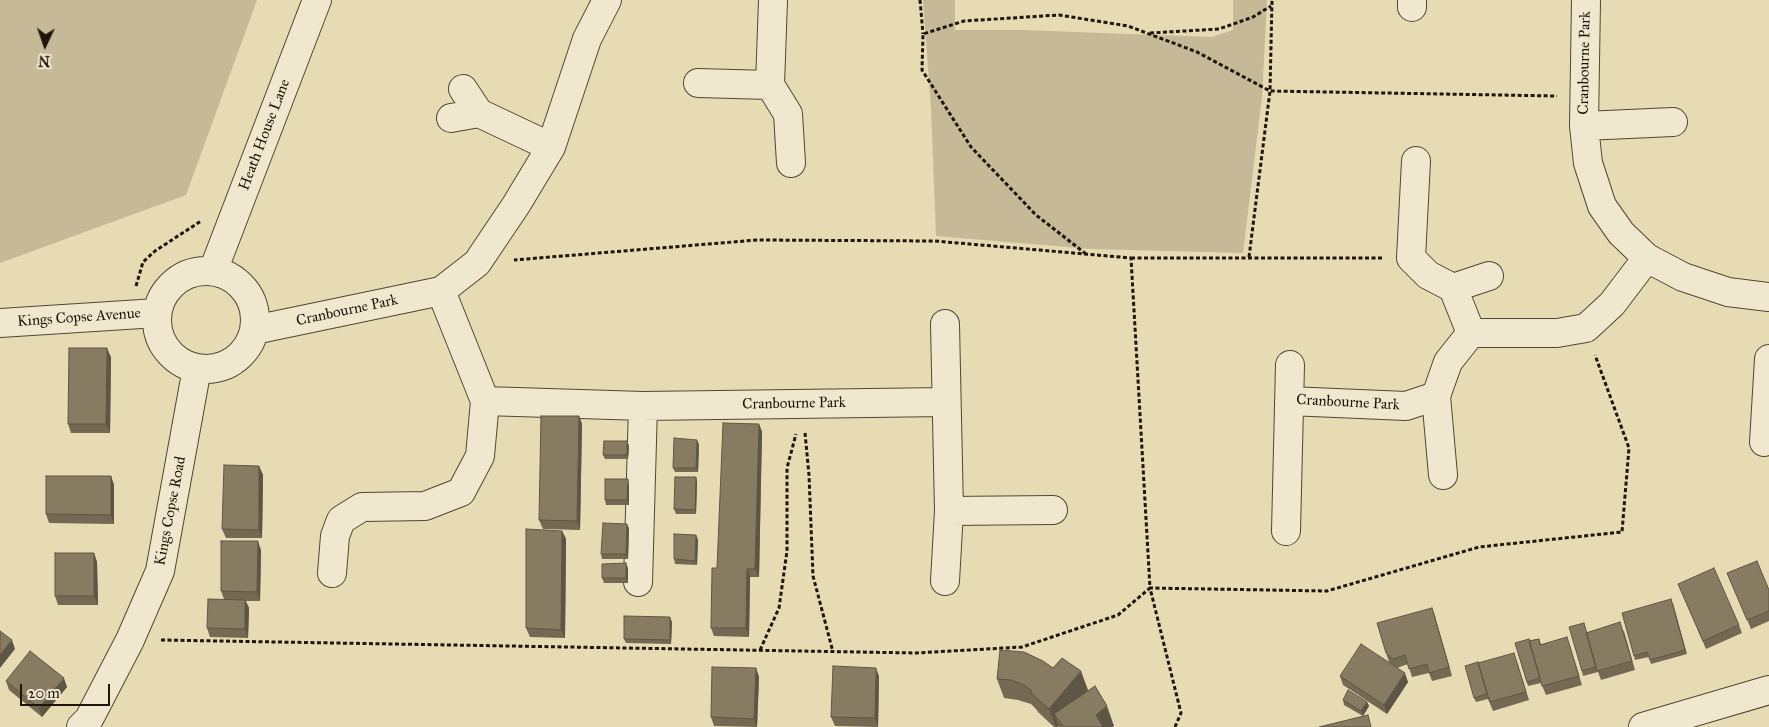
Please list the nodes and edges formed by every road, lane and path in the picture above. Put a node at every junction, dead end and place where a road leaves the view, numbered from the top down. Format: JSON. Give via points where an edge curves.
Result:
{"nodes":[{"id":1,"x":317,"y":0,"type":"edge"},
{"id":2,"x":607,"y":0,"type":"edge"},
{"id":3,"x":920,"y":0,"type":"edge"},
{"id":4,"x":1272,"y":0,"type":"edge"},
{"id":5,"x":1586,"y":0,"type":"edge"},
{"id":6,"x":770,"y":1,"type":"edge"},
{"id":7,"x":1272,"y":6,"type":"junction"},
{"id":8,"x":1148,"y":33,"type":"junction"},
{"id":9,"x":922,"y":34,"type":"junction"},
{"id":10,"x":698,"y":82,"type":"dead end"},
{"id":11,"x":770,"y":85,"type":"junction"},
{"id":12,"x":464,"y":89,"type":"dead end"},
{"id":13,"x":1270,"y":90,"type":"junction"},
{"id":14,"x":1584,"y":96,"type":"junction"},
{"id":15,"x":479,"y":113,"type":"junction"},
{"id":16,"x":451,"y":118,"type":"dead end"},
{"id":17,"x":1673,"y":122,"type":"dead end"},
{"id":18,"x":1584,"y":126,"type":"junction"},
{"id":19,"x":551,"y":147,"type":"junction"},
{"id":20,"x":1416,"y":161,"type":"dead end"},
{"id":21,"x":791,"y":163,"type":"dead end"},
{"id":22,"x":204,"y":212,"type":"dead end"},
{"id":23,"x":1087,"y":254,"type":"junction"},
{"id":24,"x":1248,"y":257,"type":"junction"},
{"id":25,"x":1131,"y":258,"type":"junction"},
{"id":26,"x":1411,"y":258,"type":"junction"},
{"id":27,"x":1647,"y":258,"type":"junction"},
{"id":28,"x":477,"y":263,"type":"junction"},
{"id":29,"x":213,"y":271,"type":"junction"},
{"id":30,"x":1489,"y":276,"type":"dead end"},
{"id":31,"x":1454,"y":288,"type":"junction"},
{"id":32,"x":441,"y":291,"type":"junction"},
{"id":33,"x":1769,"y":297,"type":"edge"},
{"id":34,"x":157,"y":313,"type":"junction"},
{"id":35,"x":126,"y":315,"type":"junction"},
{"id":36,"x":0,"y":323,"type":"edge"},
{"id":37,"x":944,"y":324,"type":"dead end"},
{"id":38,"x":1586,"y":328,"type":"junction"},
{"id":39,"x":254,"y":330,"type":"junction"},
{"id":40,"x":1471,"y":333,"type":"junction"},
{"id":41,"x":1769,"y":359,"type":"edge"},
{"id":42,"x":1290,"y":365,"type":"dead end"},
{"id":43,"x":197,"y":368,"type":"junction"},
{"id":44,"x":1436,"y":396,"type":"junction"},
{"id":45,"x":485,"y":401,"type":"junction"},
{"id":46,"x":1289,"y":401,"type":"junction"},
{"id":47,"x":945,"y":402,"type":"junction"},
{"id":48,"x":803,"y":404,"type":"junction"},
{"id":49,"x":643,"y":406,"type":"junction"},
{"id":50,"x":1764,"y":442,"type":"dead end"},
{"id":51,"x":1443,"y":475,"type":"dead end"},
{"id":52,"x":949,"y":510,"type":"junction"},
{"id":53,"x":1053,"y":510,"type":"dead end"},
{"id":54,"x":1286,"y":531,"type":"dead end"},
{"id":55,"x":332,"y":573,"type":"dead end"},
{"id":56,"x":945,"y":581,"type":"dead end"},
{"id":57,"x":638,"y":582,"type":"dead end"},
{"id":58,"x":1150,"y":588,"type":"junction"},
{"id":59,"x":130,"y":640,"type":"junction"},
{"id":60,"x":760,"y":650,"type":"junction"},
{"id":61,"x":833,"y":652,"type":"junction"},
{"id":62,"x":1769,"y":690,"type":"edge"},
{"id":63,"x":93,"y":724,"type":"edge"},
{"id":64,"x":1175,"y":727,"type":"edge"},
{"id":65,"x":1643,"y":727,"type":"edge"}],
"edges":[{"from":1,"to":29,"type":"street","name":"Heath House Lane"},
{"from":2,"to":19,"type":"street","name":"Cranbourne Park","via":[[588,39]]},
{"from":3,"to":9,"type":"path"},
{"from":4,"to":7,"type":"path"},
{"from":5,"to":14,"type":"street","name":"Cranbourne Park"},
{"from":6,"to":11,"type":"street"},
{"from":7,"to":8,"type":"path","via":[[1253,17],[1219,28]]},
{"from":7,"to":13,"type":"path"},
{"from":8,"to":9,"type":"path","via":[[1128,26],[1059,15],[964,21]]},
{"from":8,"to":13,"type":"path","via":[[1197,52]]},
{"from":9,"to":23,"type":"path","via":[[922,70],[971,147],[1036,215]]},
{"from":10,"to":11,"type":"street"},
{"from":11,"to":21,"type":"street","via":[[788,114]]},
{"from":12,"to":15,"type":"street"},
{"from":13,"to":14,"type":"path"},
{"from":13,"to":24,"type":"path"},
{"from":14,"to":18,"type":"street","name":"Cranbourne Park"},
{"from":15,"to":16,"type":"street"},
{"from":15,"to":19,"type":"street"},
{"from":17,"to":18,"type":"street","name":"Cranbourne Park"},
{"from":18,"to":27,"type":"street","name":"Cranbourne Park","via":[[1588,163],[1602,206],[1621,233]]},
{"from":19,"to":28,"type":"street","name":"Cranbourne Park"},
{"from":20,"to":26,"type":"street"},
{"from":22,"to":35,"type":"path","via":[[201,221],[143,262]]},
{"from":23,"to":25,"type":"path"},
{"from":23,"to":28,"type":"path","via":[[935,240],[757,240]]},
{"from":24,"to":25,"type":"path"},
{"from":24,"to":26,"type":"path"},
{"from":25,"to":58,"type":"path"},
{"from":26,"to":31,"type":"street","via":[[1428,275]]},
{"from":27,"to":33,"type":"street","name":"Cranbourne Park","via":[[1683,277],[1728,292]]},
{"from":27,"to":38,"type":"street","via":[[1612,304]]},
{"from":28,"to":32,"type":"street","name":"Cranbourne Park"},
{"from":29,"to":34,"type":"street","via":[[187,274],[173,283],[162,297]]},
{"from":29,"to":39,"type":"street","via":[[229,276],[242,286],[252,301]]},
{"from":30,"to":31,"type":"street"},
{"from":31,"to":40,"type":"street"},
{"from":32,"to":39,"type":"street","name":"Cranbourne Park"},
{"from":32,"to":45,"type":"street"},
{"from":34,"to":35,"type":"street","name":"Kings Copse Avenue"},
{"from":34,"to":43,"type":"street","via":[[160,336],[168,351],[181,362]]},
{"from":35,"to":36,"type":"street","name":"Kings Copse Avenue"},
{"from":37,"to":47,"type":"street"},
{"from":38,"to":40,"type":"street","via":[[1557,334]]},
{"from":38,"to":58,"type":"path","via":[[1629,448],[1622,532],[1479,547],[1327,591]]},
{"from":39,"to":43,"type":"street","via":[[247,346],[236,358],[220,367]]},
{"from":40,"to":44,"type":"street","via":[[1448,362]]},
{"from":41,"to":50,"type":"street"},
{"from":42,"to":46,"type":"street","name":"Cranbourne Park"},
{"from":43,"to":59,"type":"street","name":"Kings Copse Road","via":[[160,571]]},
{"from":44,"to":46,"type":"street","name":"Cranbourne Park","via":[[1406,406]]},
{"from":44,"to":51,"type":"street"},
{"from":45,"to":49,"type":"street","name":"Cranbourne Park"},
{"from":45,"to":55,"type":"street","via":[[480,456],[461,492],[425,506],[362,507],[341,520],[335,536]]},
{"from":46,"to":54,"type":"street","name":"Cranbourne Park"},
{"from":47,"to":48,"type":"street","name":"Cranbourne Park"},
{"from":47,"to":52,"type":"street"},
{"from":48,"to":49,"type":"street","name":"Cranbourne Park"},
{"from":48,"to":60,"type":"path","via":[[787,468],[787,551],[779,608]]},
{"from":48,"to":61,"type":"path","via":[[813,576]]},
{"from":49,"to":57,"type":"street"},
{"from":52,"to":53,"type":"street"},
{"from":52,"to":56,"type":"street"},
{"from":58,"to":61,"type":"path","via":[[1118,615],[1022,647],[916,653]]},
{"from":58,"to":64,"type":"path","via":[[1181,713]]},
{"from":59,"to":60,"type":"path"},
{"from":59,"to":63,"type":"street","name":"Kings Copse Road"},
{"from":60,"to":61,"type":"path"},
{"from":62,"to":65,"type":"street"}]}
